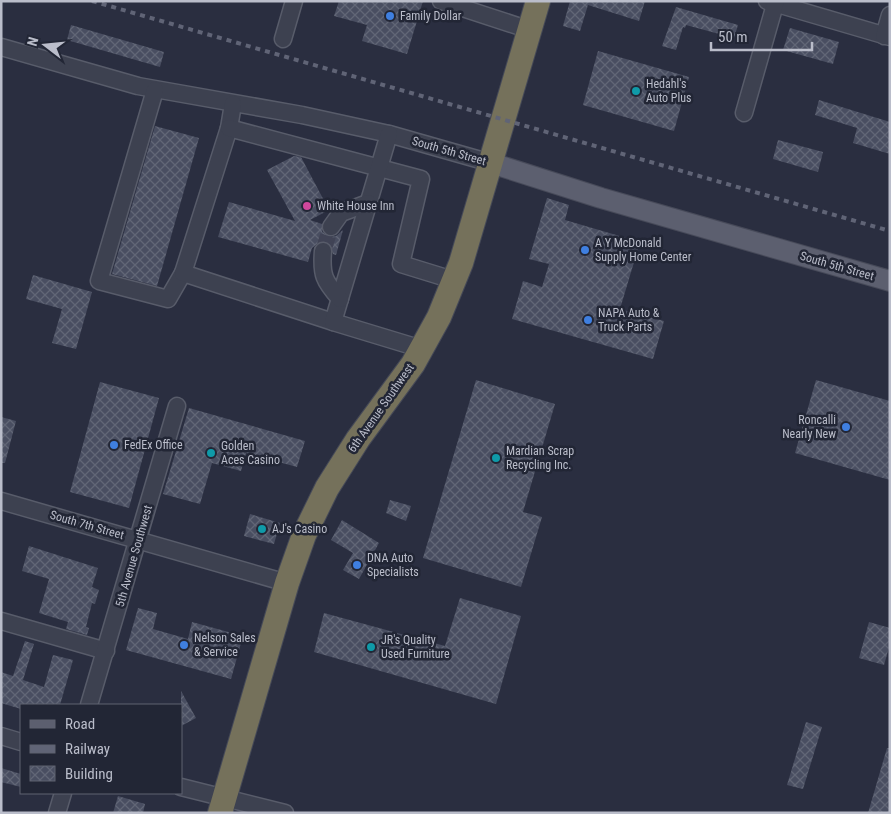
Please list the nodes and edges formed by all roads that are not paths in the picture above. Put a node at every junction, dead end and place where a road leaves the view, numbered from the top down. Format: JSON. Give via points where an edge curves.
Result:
{"nodes":[{"id":1,"x":294,"y":1,"type":"edge"},
{"id":2,"x":441,"y":1,"type":"edge"},
{"id":3,"x":538,"y":1,"type":"edge"},
{"id":4,"x":773,"y":2,"type":"edge"},
{"id":5,"x":890,"y":14,"type":"edge"},
{"id":6,"x":530,"y":30,"type":"junction"},
{"id":7,"x":887,"y":36,"type":"edge"},
{"id":8,"x":283,"y":39,"type":"dead end"},
{"id":9,"x":1,"y":47,"type":"edge"},
{"id":10,"x":155,"y":90,"type":"junction"},
{"id":11,"x":234,"y":104,"type":"junction"},
{"id":12,"x":744,"y":113,"type":"dead end"},
{"id":13,"x":229,"y":128,"type":"junction"},
{"id":14,"x":389,"y":134,"type":"junction"},
{"id":15,"x":490,"y":163,"type":"junction"},
{"id":16,"x":379,"y":167,"type":"junction"},
{"id":17,"x":368,"y":202,"type":"junction"},
{"id":18,"x":331,"y":226,"type":"tunnel mouth"},
{"id":19,"x":323,"y":251,"type":"tunnel mouth"},
{"id":20,"x":183,"y":274,"type":"junction"},
{"id":21,"x":453,"y":280,"type":"junction"},
{"id":22,"x":890,"y":281,"type":"edge"},
{"id":23,"x":340,"y":299,"type":"junction"},
{"id":24,"x":333,"y":322,"type":"junction"},
{"id":25,"x":422,"y":349,"type":"junction"},
{"id":26,"x":177,"y":406,"type":"dead end"},
{"id":27,"x":1,"y":501,"type":"edge"},
{"id":28,"x":138,"y":540,"type":"junction"},
{"id":29,"x":287,"y":582,"type":"junction"},
{"id":30,"x":1,"y":621,"type":"edge"},
{"id":31,"x":106,"y":651,"type":"junction"},
{"id":32,"x":89,"y":704,"type":"edge"},
{"id":33,"x":1,"y":736,"type":"edge"},
{"id":34,"x":20,"y":742,"type":"edge"},
{"id":35,"x":182,"y":787,"type":"edge"},
{"id":36,"x":63,"y":794,"type":"edge"},
{"id":37,"x":222,"y":805,"type":"edge"},
{"id":38,"x":57,"y":813,"type":"edge"},
{"id":39,"x":285,"y":813,"type":"edge"}],
"edges":[{"from":1,"to":8,"type":"street"},
{"from":2,"to":6,"type":"street"},
{"from":3,"to":6,"type":"highway","name":"6th Avenue Southwest"},
{"from":4,"to":7,"type":"street"},
{"from":4,"to":12,"type":"street"},
{"from":5,"to":7,"type":"street"},
{"from":6,"to":15,"type":"highway","name":"6th Avenue Southwest"},
{"from":9,"to":10,"type":"street","name":"South 5th Street"},
{"from":10,"to":11,"type":"street","name":"South 5th Street"},
{"from":10,"to":20,"type":"street","via":[[99,281],[168,299]]},
{"from":11,"to":13,"type":"street"},
{"from":11,"to":14,"type":"street","name":"South 5th Street"},
{"from":13,"to":16,"type":"street"},
{"from":13,"to":20,"type":"street"},
{"from":14,"to":15,"type":"street","name":"South 5th Street"},
{"from":14,"to":16,"type":"street"},
{"from":15,"to":21,"type":"highway","name":"6th Avenue Southwest"},
{"from":15,"to":22,"type":"main road","name":"South 5th Street"},
{"from":16,"to":17,"type":"street"},
{"from":16,"to":21,"type":"street","via":[[421,179],[401,264]]},
{"from":17,"to":18,"type":"street","via":[[341,213]]},
{"from":17,"to":23,"type":"street"},
{"from":19,"to":23,"type":"street","via":[[322,268],[326,284]]},
{"from":20,"to":24,"type":"street"},
{"from":21,"to":25,"type":"highway","name":"6th Avenue Southwest"},
{"from":23,"to":24,"type":"street"},
{"from":24,"to":25,"type":"street"},
{"from":25,"to":29,"type":"highway","name":"6th Avenue Southwest","via":[[327,488],[304,535]]},
{"from":26,"to":28,"type":"street","name":"5th Avenue Southwest"},
{"from":27,"to":28,"type":"street","name":"South 7th Street"},
{"from":28,"to":29,"type":"street","name":"South 7th Street"},
{"from":28,"to":31,"type":"street","name":"5th Avenue Southwest"},
{"from":29,"to":37,"type":"highway","name":"6th Avenue Southwest"},
{"from":30,"to":31,"type":"street"},
{"from":31,"to":32,"type":"street","name":"5th Avenue Southwest"},
{"from":33,"to":34,"type":"street"},
{"from":35,"to":37,"type":"street"},
{"from":36,"to":38,"type":"street"},
{"from":37,"to":39,"type":"street"}]}
